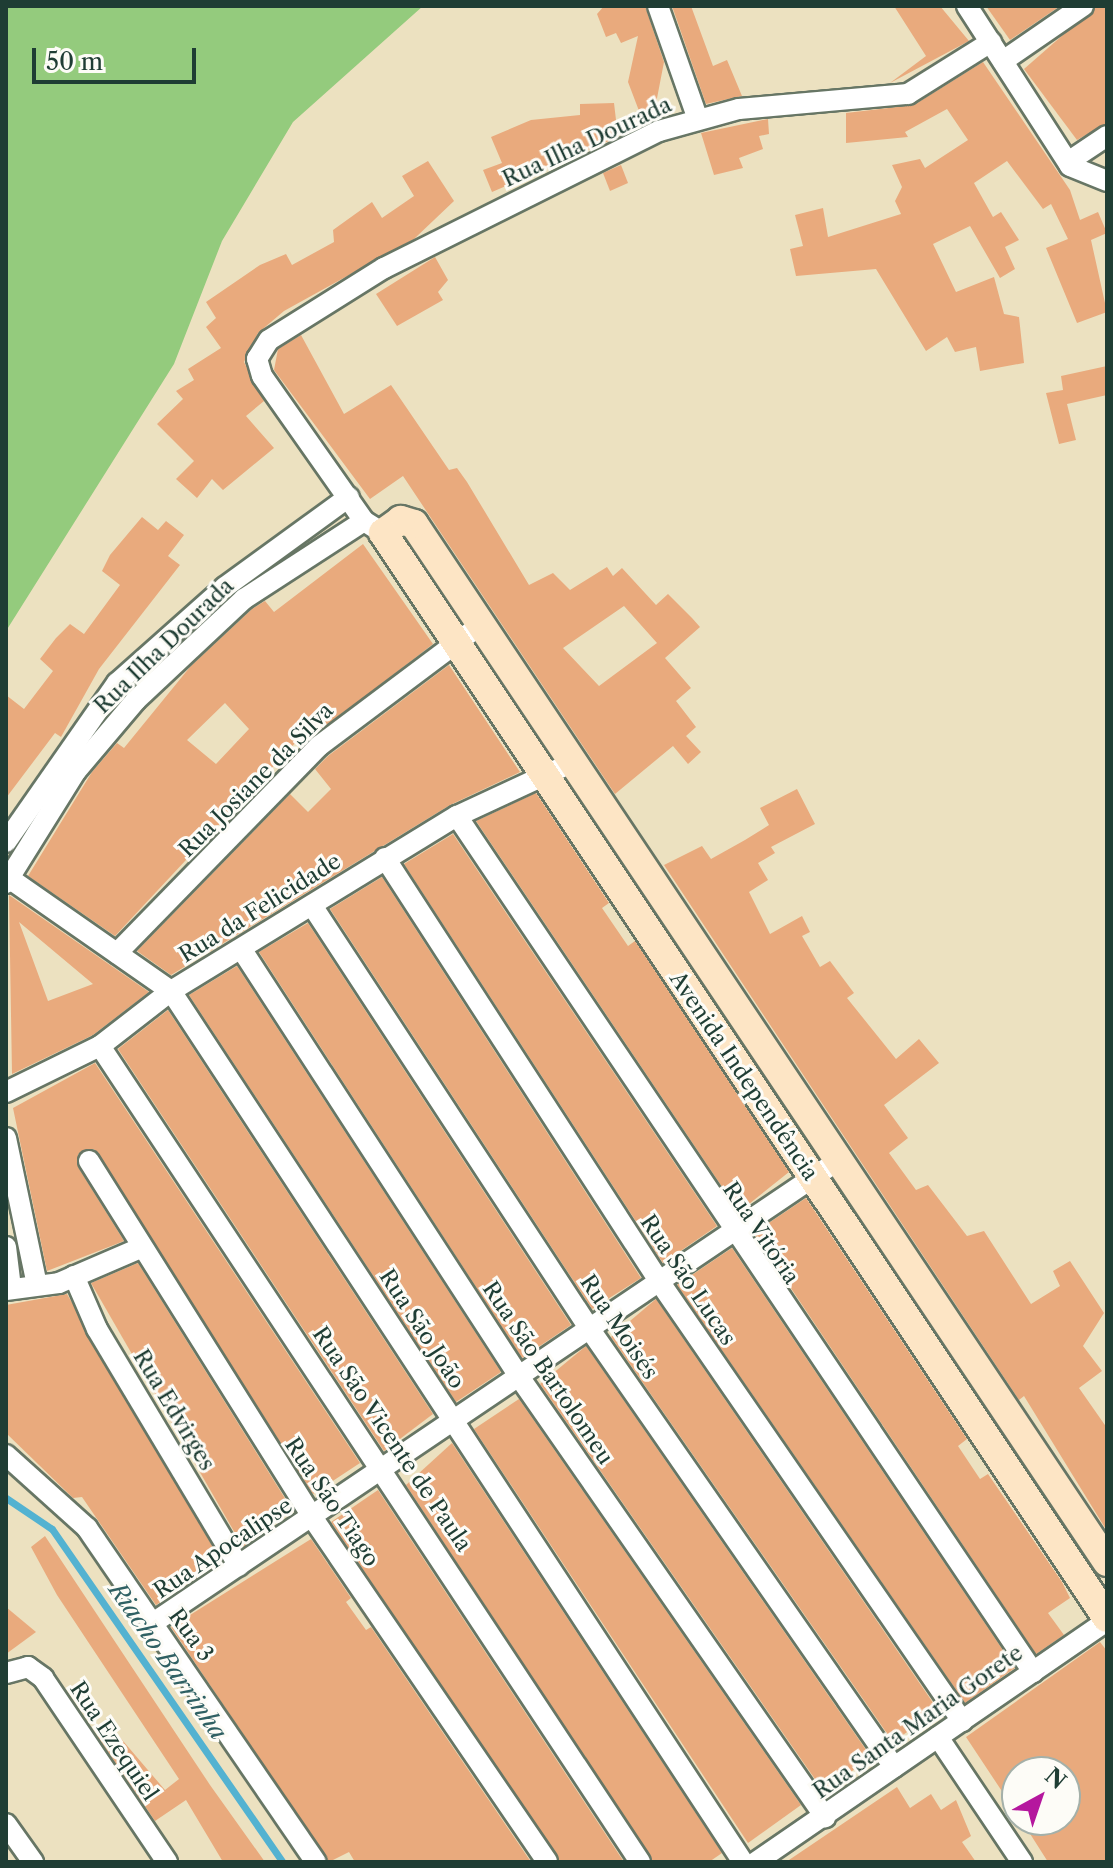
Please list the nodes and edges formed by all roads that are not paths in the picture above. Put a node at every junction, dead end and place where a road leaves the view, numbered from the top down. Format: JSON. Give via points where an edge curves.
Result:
{"nodes":[{"id":1,"x":658,"y":6,"type":"edge"},
{"id":2,"x":967,"y":6,"type":"edge"},
{"id":3,"x":1083,"y":6,"type":"edge"},
{"id":4,"x":991,"y":42,"type":"junction"},
{"id":5,"x":1003,"y":61,"type":"junction"},
{"id":6,"x":697,"y":117,"type":"junction"},
{"id":7,"x":1107,"y":136,"type":"edge"},
{"id":8,"x":1072,"y":167,"type":"junction"},
{"id":9,"x":1107,"y":181,"type":"edge"},
{"id":10,"x":349,"y":497,"type":"junction"},
{"id":11,"x":374,"y":527,"type":"junction"},
{"id":12,"x":285,"y":539,"type":"junction"},
{"id":13,"x":300,"y":559,"type":"junction"},
{"id":14,"x":467,"y":633,"type":"junction"},
{"id":15,"x":117,"y":683,"type":"junction"},
{"id":16,"x":136,"y":700,"type":"junction"},
{"id":17,"x":558,"y":770,"type":"junction"},
{"id":18,"x":457,"y":816,"type":"junction"},
{"id":19,"x":6,"y":842,"type":"edge"},
{"id":20,"x":385,"y":858,"type":"junction"},
{"id":21,"x":7,"y":879,"type":"edge"},
{"id":22,"x":313,"y":907,"type":"junction"},
{"id":23,"x":242,"y":950,"type":"junction"},
{"id":24,"x":117,"y":953,"type":"junction"},
{"id":25,"x":697,"y":955,"type":"junction"},
{"id":26,"x":673,"y":970,"type":"junction"},
{"id":27,"x":171,"y":991,"type":"junction"},
{"id":28,"x":100,"y":1046,"type":"junction"},
{"id":29,"x":6,"y":1092,"type":"edge"},
{"id":30,"x":6,"y":1138,"type":"edge"},
{"id":31,"x":89,"y":1161,"type":"dead end"},
{"id":32,"x":836,"y":1162,"type":"junction"},
{"id":33,"x":812,"y":1179,"type":"junction"},
{"id":34,"x":733,"y":1236,"type":"junction"},
{"id":35,"x":6,"y":1247,"type":"edge"},
{"id":36,"x":138,"y":1249,"type":"junction"},
{"id":37,"x":74,"y":1276,"type":"junction"},
{"id":38,"x":661,"y":1284,"type":"junction"},
{"id":39,"x":37,"y":1285,"type":"junction"},
{"id":40,"x":8,"y":1289,"type":"edge"},
{"id":41,"x":591,"y":1331,"type":"junction"},
{"id":42,"x":520,"y":1378,"type":"junction"},
{"id":43,"x":990,"y":1385,"type":"junction"},
{"id":44,"x":964,"y":1403,"type":"junction"},
{"id":45,"x":454,"y":1422,"type":"junction"},
{"id":46,"x":6,"y":1455,"type":"edge"},
{"id":47,"x":384,"y":1469,"type":"junction"},
{"id":48,"x":312,"y":1517,"type":"junction"},
{"id":49,"x":1107,"y":1562,"type":"edge"},
{"id":50,"x":239,"y":1566,"type":"junction"},
{"id":51,"x":1107,"y":1619,"type":"edge"},
{"id":52,"x":153,"y":1623,"type":"junction"},
{"id":53,"x":8,"y":1671,"type":"edge"},
{"id":54,"x":1033,"y":1672,"type":"junction"},
{"id":55,"x":962,"y":1721,"type":"junction"},
{"id":56,"x":938,"y":1737,"type":"junction"},
{"id":57,"x":894,"y":1767,"type":"junction"},
{"id":58,"x":825,"y":1817,"type":"junction"},
{"id":59,"x":6,"y":1824,"type":"edge"},
{"id":60,"x":757,"y":1861,"type":"edge"},
{"id":61,"x":33,"y":1862,"type":"edge"},
{"id":62,"x":167,"y":1862,"type":"edge"},
{"id":63,"x":316,"y":1862,"type":"edge"},
{"id":64,"x":547,"y":1862,"type":"edge"},
{"id":65,"x":640,"y":1862,"type":"edge"},
{"id":66,"x":1022,"y":1862,"type":"edge"}],
"edges":[{"from":1,"to":6,"type":"street"},
{"from":2,"to":4,"type":"street"},
{"from":3,"to":5,"type":"street"},
{"from":4,"to":5,"type":"street"},
{"from":4,"to":6,"type":"street","name":"Rua Ilha Dourada","via":[[908,94]]},
{"from":5,"to":8,"type":"street"},
{"from":6,"to":10,"type":"street","name":"Rua Ilha Dourada","via":[[384,268],[269,340],[257,359],[262,376]]},
{"from":7,"to":8,"type":"street"},
{"from":8,"to":9,"type":"street"},
{"from":10,"to":11,"type":"street"},
{"from":10,"to":12,"type":"street","name":"Rua Ilha Dourada"},
{"from":11,"to":13,"type":"street","name":"Rua Ilha Dourada"},
{"from":11,"to":14,"type":"main road","name":"Avenida Independência","via":[[401,520],[414,524]]},
{"from":12,"to":13,"type":"street"},
{"from":12,"to":15,"type":"street","name":"Rua Ilha Dourada"},
{"from":13,"to":16,"type":"street","name":"Rua Ilha Dourada","via":[[244,599]]},
{"from":14,"to":17,"type":"main road","name":"Avenida Independência"},
{"from":14,"to":24,"type":"street","name":"Rua Josiane da Silva","via":[[319,746]]},
{"from":15,"to":16,"type":"street"},
{"from":15,"to":19,"type":"street","name":"Rua Ilha Dourada"},
{"from":16,"to":21,"type":"street","name":"Rua Ilha Dourada","via":[[76,771]]},
{"from":17,"to":18,"type":"street","name":"Rua da Felicidade"},
{"from":17,"to":25,"type":"main road","name":"Avenida Independência"},
{"from":17,"to":26,"type":"main road","name":"Avenida Independência"},
{"from":18,"to":20,"type":"street","name":"Rua da Felicidade"},
{"from":18,"to":34,"type":"street","name":"Rua Vitória"},
{"from":20,"to":22,"type":"street","name":"Rua da Felicidade"},
{"from":20,"to":38,"type":"street","name":"Rua São Lucas"},
{"from":21,"to":24,"type":"street","name":"Rua São João"},
{"from":22,"to":23,"type":"street","name":"Rua da Felicidade"},
{"from":22,"to":41,"type":"street","name":"Rua Moisés"},
{"from":23,"to":27,"type":"street","name":"Rua da Felicidade"},
{"from":23,"to":42,"type":"street","name":"Rua São Bartolomeu"},
{"from":24,"to":27,"type":"street","name":"Rua São João"},
{"from":25,"to":26,"type":"main road"},
{"from":25,"to":32,"type":"main road","name":"Avenida Independência"},
{"from":26,"to":33,"type":"main road","name":"Avenida Independência"},
{"from":27,"to":28,"type":"street","name":"Rua da Felicidade"},
{"from":27,"to":45,"type":"street","name":"Rua São João"},
{"from":28,"to":29,"type":"street","name":"Rua da Felicidade"},
{"from":28,"to":47,"type":"street","name":"Rua São Vicente de Paula"},
{"from":30,"to":39,"type":"street"},
{"from":31,"to":36,"type":"street","name":"Rua São Tiago"},
{"from":32,"to":33,"type":"street","name":"Rua Apocalipse"},
{"from":32,"to":43,"type":"main road","name":"Avenida Independência"},
{"from":33,"to":34,"type":"street","name":"Rua Apocalipse"},
{"from":33,"to":44,"type":"main road","name":"Avenida Independência"},
{"from":34,"to":38,"type":"street","name":"Rua Apocalipse"},
{"from":34,"to":54,"type":"street","name":"Rua Vitória"},
{"from":35,"to":40,"type":"street"},
{"from":36,"to":37,"type":"street"},
{"from":36,"to":48,"type":"street","name":"Rua São Tiago"},
{"from":37,"to":39,"type":"street"},
{"from":37,"to":50,"type":"street","name":"Rua Edvirges","via":[[97,1329]]},
{"from":38,"to":41,"type":"street","name":"Rua Apocalipse"},
{"from":38,"to":55,"type":"street","name":"Rua São Lucas"},
{"from":39,"to":40,"type":"street"},
{"from":41,"to":42,"type":"street","name":"Rua Apocalipse"},
{"from":41,"to":57,"type":"street","name":"Rua Moisés"},
{"from":42,"to":45,"type":"street","name":"Rua Apocalipse"},
{"from":42,"to":58,"type":"street","name":"Rua São Bartolomeu"},
{"from":43,"to":44,"type":"main road"},
{"from":43,"to":49,"type":"main road","name":"Avenida Independência"},
{"from":44,"to":51,"type":"main road","name":"Avenida Independência"},
{"from":45,"to":47,"type":"street","name":"Rua Apocalipse"},
{"from":45,"to":60,"type":"street","name":"Rua São João"},
{"from":46,"to":52,"type":"street","name":"Rua 3","via":[[87,1528]]},
{"from":47,"to":48,"type":"street","name":"Rua Apocalipse"},
{"from":47,"to":65,"type":"street","name":"Rua São Vicente de Paula"},
{"from":48,"to":50,"type":"street","name":"Rua Apocalipse"},
{"from":48,"to":64,"type":"street","name":"Rua São Tiago"},
{"from":50,"to":52,"type":"street","name":"Rua Apocalipse"},
{"from":51,"to":54,"type":"street","name":"Rua Santa Maria Gorete"},
{"from":52,"to":63,"type":"street","name":"Rua 3"},
{"from":53,"to":62,"type":"street","name":"Rua Ezequiel","via":[[28,1667],[43,1678]]},
{"from":54,"to":55,"type":"street","name":"Rua Santa Maria Gorete"},
{"from":55,"to":56,"type":"street","name":"Rua Santa Maria Gorete"},
{"from":56,"to":57,"type":"street","name":"Rua Santa Maria Gorete"},
{"from":56,"to":66,"type":"street"},
{"from":57,"to":58,"type":"street","name":"Rua Santa Maria Gorete"},
{"from":58,"to":60,"type":"street","name":"Rua Santa Maria Gorete"},
{"from":59,"to":61,"type":"street"}]}
